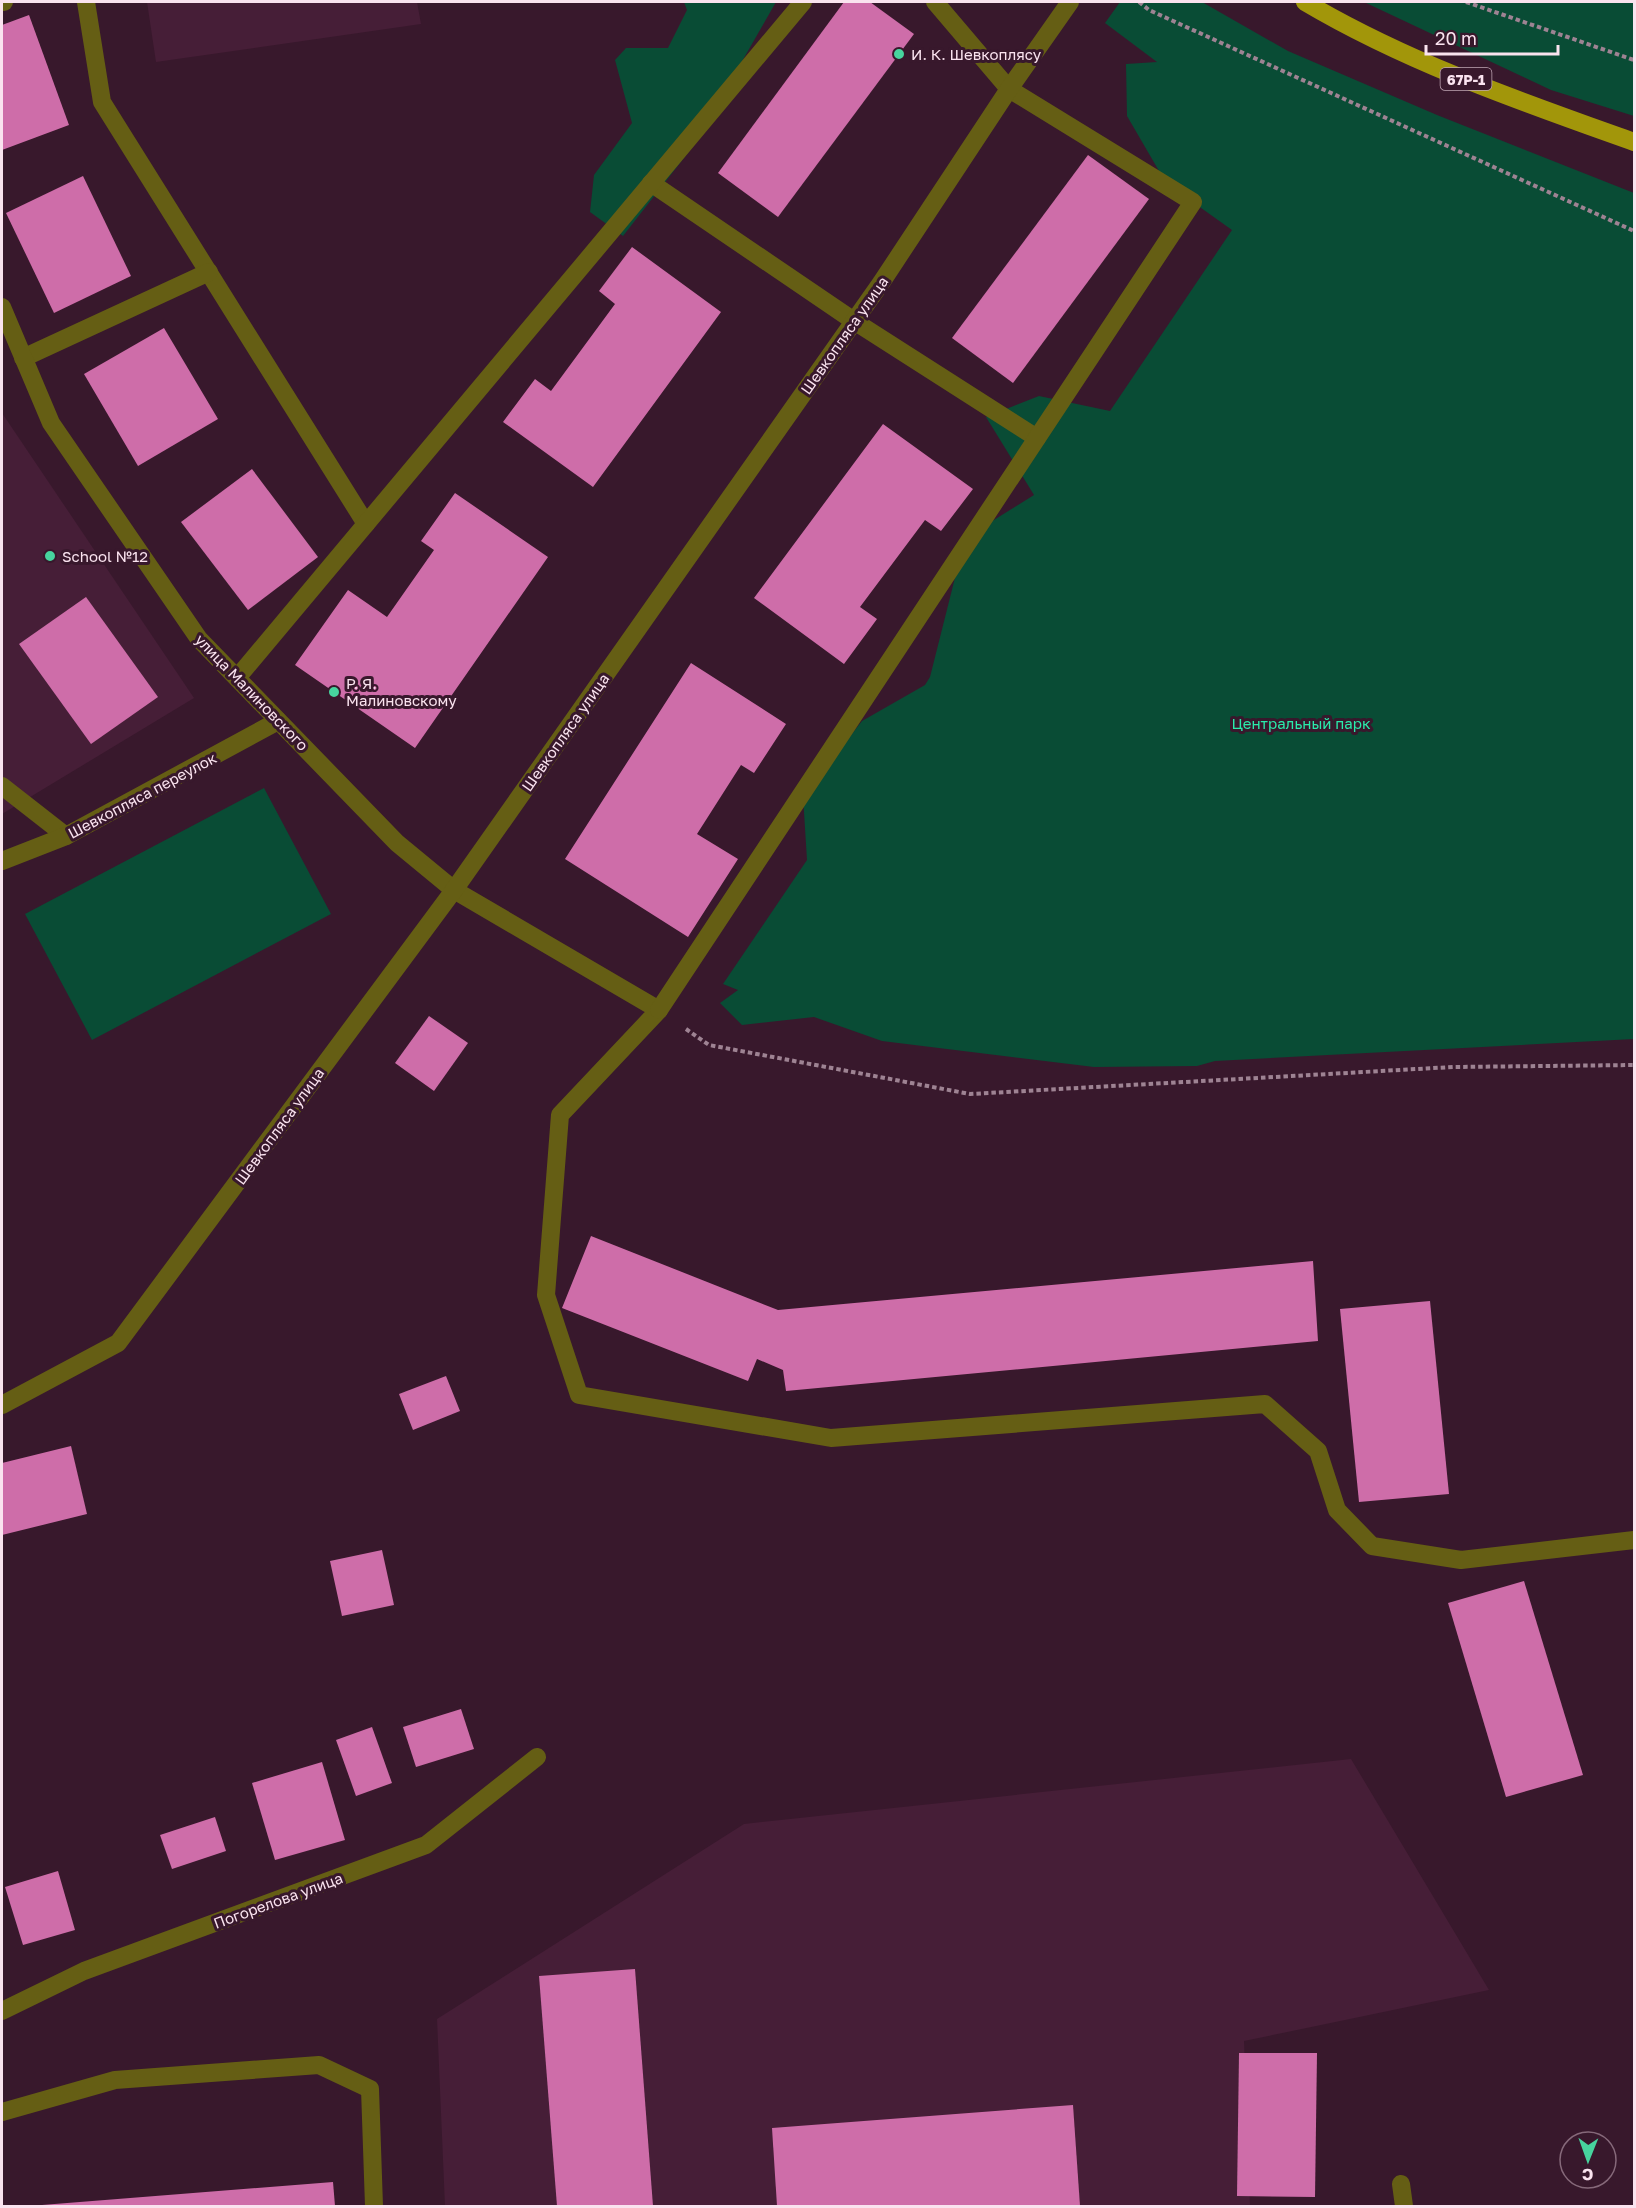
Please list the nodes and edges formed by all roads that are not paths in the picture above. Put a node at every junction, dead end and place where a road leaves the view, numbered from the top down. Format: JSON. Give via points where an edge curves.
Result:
{"nodes":[{"id":1,"x":86,"y":2,"type":"edge"},
{"id":2,"x":803,"y":2,"type":"edge"},
{"id":3,"x":935,"y":2,"type":"edge"},
{"id":4,"x":1070,"y":2,"type":"edge"},
{"id":5,"x":1305,"y":2,"type":"edge"},
{"id":6,"x":1009,"y":89,"type":"junction"},
{"id":7,"x":1635,"y":142,"type":"edge"},
{"id":8,"x":651,"y":183,"type":"junction"},
{"id":9,"x":208,"y":272,"type":"junction"},
{"id":10,"x":2,"y":307,"type":"edge"},
{"id":11,"x":854,"y":321,"type":"junction"},
{"id":12,"x":23,"y":358,"type":"junction"},
{"id":13,"x":1037,"y":438,"type":"junction"},
{"id":14,"x":366,"y":524,"type":"junction"},
{"id":15,"x":237,"y":678,"type":"junction"},
{"id":16,"x":279,"y":721,"type":"junction"},
{"id":17,"x":2,"y":786,"type":"edge"},
{"id":18,"x":66,"y":836,"type":"junction"},
{"id":19,"x":2,"y":861,"type":"edge"},
{"id":20,"x":453,"y":890,"type":"junction"},
{"id":21,"x":659,"y":1010,"type":"junction"},
{"id":22,"x":2,"y":1405,"type":"edge"},
{"id":23,"x":1635,"y":1540,"type":"edge"},
{"id":24,"x":537,"y":1757,"type":"dead end"},
{"id":25,"x":2,"y":2011,"type":"edge"},
{"id":26,"x":2,"y":2112,"type":"edge"},
{"id":27,"x":1401,"y":2184,"type":"dead end"},
{"id":28,"x":375,"y":2206,"type":"edge"},
{"id":29,"x":1404,"y":2206,"type":"edge"}],
"edges":[{"from":1,"to":9,"type":"street","via":[[102,102]]},
{"from":2,"to":8,"type":"street"},
{"from":3,"to":6,"type":"street"},
{"from":4,"to":6,"type":"street","name":"Шевкопляса улица"},
{"from":5,"to":7,"type":"main road","number":"67Р-1","via":[[1355,31],[1464,78]]},
{"from":6,"to":11,"type":"street","name":"Шевкопляса улица"},
{"from":6,"to":13,"type":"street","via":[[1193,202]]},
{"from":8,"to":11,"type":"street"},
{"from":8,"to":14,"type":"street"},
{"from":9,"to":12,"type":"street"},
{"from":9,"to":14,"type":"street"},
{"from":10,"to":12,"type":"street","name":"улица Малиновского"},
{"from":11,"to":13,"type":"street"},
{"from":11,"to":20,"type":"street","name":"Шевкопляса улица"},
{"from":12,"to":15,"type":"street","name":"улица Малиновского","via":[[51,423],[199,639]]},
{"from":13,"to":21,"type":"street"},
{"from":14,"to":15,"type":"street"},
{"from":15,"to":16,"type":"street","name":"улица Малиновского"},
{"from":16,"to":18,"type":"street","name":"Шевкопляса переулок"},
{"from":16,"to":20,"type":"street","name":"улица Малиновского","via":[[397,843]]},
{"from":17,"to":18,"type":"street"},
{"from":18,"to":19,"type":"street","name":"Шевкопляса переулок"},
{"from":20,"to":21,"type":"street","name":"улица Малиновского"},
{"from":20,"to":22,"type":"street","name":"Шевкопляса улица","via":[[118,1343]]},
{"from":21,"to":23,"type":"street","via":[[560,1115],[546,1295],[579,1395],[831,1438],[1264,1404],[1317,1451],[1337,1510],[1372,1546],[1461,1560]]},
{"from":24,"to":25,"type":"street","name":"Погорелова улица","via":[[426,1845],[84,1971]]},
{"from":26,"to":28,"type":"street","via":[[115,2080],[319,2065],[370,2089]]},
{"from":27,"to":29,"type":"street"}]}
